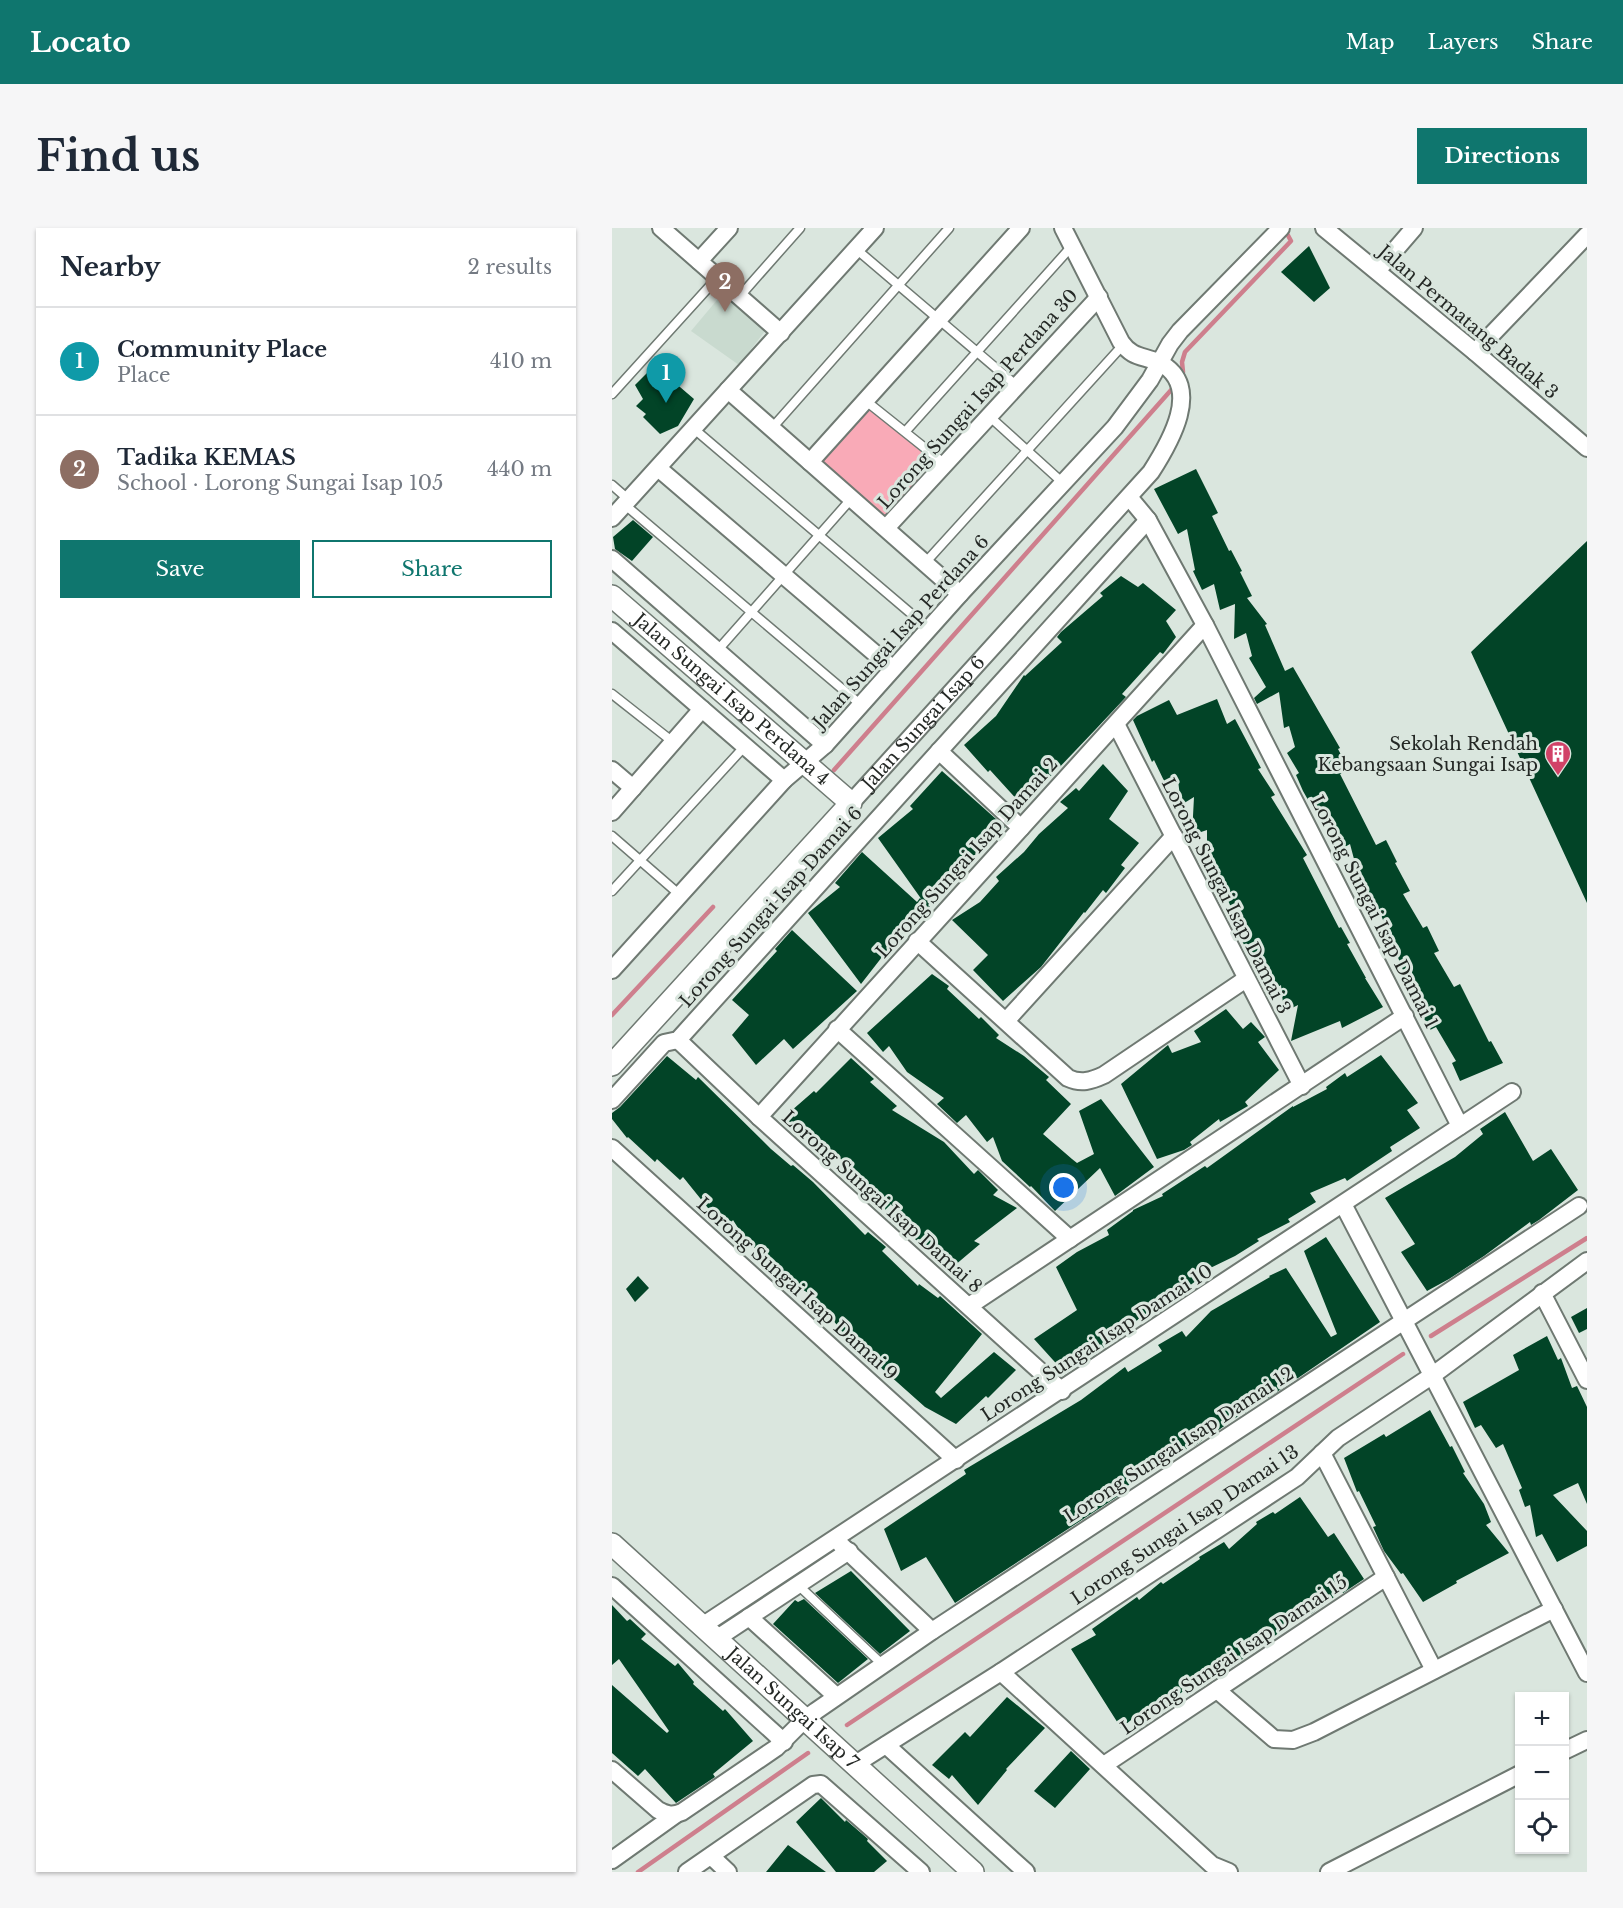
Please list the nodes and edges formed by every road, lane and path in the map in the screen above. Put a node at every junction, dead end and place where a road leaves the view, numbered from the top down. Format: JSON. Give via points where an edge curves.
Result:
{"nodes":[{"id":1,"x":661,"y":228,"type":"edge"},
{"id":2,"x":729,"y":228,"type":"edge"},
{"id":3,"x":800,"y":228,"type":"edge"},
{"id":4,"x":875,"y":228,"type":"edge"},
{"id":5,"x":949,"y":228,"type":"edge"},
{"id":6,"x":1021,"y":228,"type":"edge"},
{"id":7,"x":1063,"y":228,"type":"edge"},
{"id":8,"x":1281,"y":228,"type":"edge"},
{"id":9,"x":1324,"y":228,"type":"edge"},
{"id":10,"x":1414,"y":228,"type":"edge"},
{"id":11,"x":1587,"y":235,"type":"edge"},
{"id":12,"x":1072,"y":246,"type":"junction"},
{"id":13,"x":856,"y":249,"type":"junction"},
{"id":14,"x":699,"y":261,"type":"junction"},
{"id":15,"x":1377,"y":271,"type":"junction"},
{"id":16,"x":719,"y":276,"type":"junction"},
{"id":17,"x":898,"y":286,"type":"junction"},
{"id":18,"x":740,"y":296,"type":"junction"},
{"id":19,"x":1099,"y":297,"type":"junction"},
{"id":20,"x":938,"y":320,"type":"junction"},
{"id":21,"x":781,"y":333,"type":"junction"},
{"id":22,"x":1123,"y":345,"type":"junction"},
{"id":23,"x":976,"y":352,"type":"junction"},
{"id":24,"x":1475,"y":352,"type":"junction"},
{"id":25,"x":1159,"y":363,"type":"junction"},
{"id":26,"x":1017,"y":386,"type":"junction"},
{"id":27,"x":728,"y":390,"type":"junction"},
{"id":28,"x":612,"y":394,"type":"edge"},
{"id":29,"x":866,"y":401,"type":"junction"},
{"id":30,"x":990,"y":416,"type":"junction"},
{"id":31,"x":693,"y":428,"type":"junction"},
{"id":32,"x":772,"y":428,"type":"junction"},
{"id":33,"x":905,"y":432,"type":"junction"},
{"id":34,"x":1587,"y":448,"type":"edge"},
{"id":35,"x":1028,"y":451,"type":"junction"},
{"id":36,"x":810,"y":462,"type":"junction"},
{"id":37,"x":945,"y":464,"type":"junction"},
{"id":38,"x":658,"y":468,"type":"junction"},
{"id":39,"x":1063,"y":483,"type":"junction"},
{"id":40,"x":612,"y":485,"type":"edge"},
{"id":41,"x":1129,"y":497,"type":"junction"},
{"id":42,"x":852,"y":498,"type":"junction"},
{"id":43,"x":626,"y":502,"type":"junction"},
{"id":44,"x":612,"y":518,"type":"edge"},
{"id":45,"x":1148,"y":520,"type":"junction"},
{"id":46,"x":886,"y":528,"type":"junction"},
{"id":47,"x":819,"y":536,"type":"junction"},
{"id":48,"x":612,"y":559,"type":"edge"},
{"id":49,"x":925,"y":563,"type":"junction"},
{"id":50,"x":784,"y":575,"type":"junction"},
{"id":51,"x":960,"y":594,"type":"junction"},
{"id":52,"x":612,"y":596,"type":"edge"},
{"id":53,"x":752,"y":612,"type":"junction"},
{"id":54,"x":1205,"y":625,"type":"junction"},
{"id":55,"x":928,"y":628,"type":"junction"},
{"id":56,"x":612,"y":631,"type":"edge"},
{"id":57,"x":717,"y":651,"type":"junction"},
{"id":58,"x":892,"y":668,"type":"junction"},
{"id":59,"x":612,"y":694,"type":"edge"},
{"id":60,"x":861,"y":704,"type":"junction"},
{"id":61,"x":702,"y":709,"type":"junction"},
{"id":62,"x":1116,"y":724,"type":"junction"},
{"id":63,"x":673,"y":742,"type":"junction"},
{"id":64,"x":825,"y":745,"type":"junction"},
{"id":65,"x":744,"y":746,"type":"junction"},
{"id":66,"x":939,"y":751,"type":"junction"},
{"id":67,"x":805,"y":762,"type":"junction"},
{"id":68,"x":612,"y":770,"type":"edge"},
{"id":69,"x":784,"y":780,"type":"junction"},
{"id":70,"x":633,"y":788,"type":"junction"},
{"id":71,"x":851,"y":803,"type":"junction"},
{"id":72,"x":612,"y":812,"type":"edge"},
{"id":73,"x":1021,"y":828,"type":"junction"},
{"id":74,"x":612,"y":836,"type":"edge"},
{"id":75,"x":1174,"y":836,"type":"junction"},
{"id":76,"x":640,"y":861,"type":"junction"},
{"id":77,"x":612,"y":891,"type":"edge"},
{"id":78,"x":680,"y":895,"type":"junction"},
{"id":79,"x":917,"y":941,"type":"junction"},
{"id":80,"x":612,"y":970,"type":"edge"},
{"id":81,"x":1246,"y":979,"type":"junction"},
{"id":82,"x":1405,"y":1016,"type":"junction"},
{"id":83,"x":1006,"y":1021,"type":"junction"},
{"id":84,"x":837,"y":1029,"type":"junction"},
{"id":85,"x":678,"y":1040,"type":"junction"},
{"id":86,"x":612,"y":1065,"type":"edge"},
{"id":87,"x":1302,"y":1086,"type":"junction"},
{"id":88,"x":1512,"y":1092,"type":"dead end"},
{"id":89,"x":612,"y":1100,"type":"edge"},
{"id":90,"x":759,"y":1117,"type":"junction"},
{"id":91,"x":1460,"y":1126,"type":"junction"},
{"id":92,"x":612,"y":1148,"type":"edge"},
{"id":93,"x":1343,"y":1204,"type":"junction"},
{"id":94,"x":1578,"y":1206,"type":"dead end"},
{"id":95,"x":1070,"y":1239,"type":"junction"},
{"id":96,"x":1587,"y":1261,"type":"edge"},
{"id":97,"x":1542,"y":1293,"type":"junction"},
{"id":98,"x":969,"y":1306,"type":"junction"},
{"id":99,"x":1405,"y":1321,"type":"junction"},
{"id":100,"x":1433,"y":1375,"type":"junction"},
{"id":101,"x":1587,"y":1380,"type":"edge"},
{"id":102,"x":1062,"y":1391,"type":"junction"},
{"id":103,"x":1322,"y":1453,"type":"junction"},
{"id":104,"x":956,"y":1460,"type":"junction"},
{"id":105,"x":836,"y":1539,"type":"junction"},
{"id":106,"x":612,"y":1544,"type":"edge"},
{"id":107,"x":849,"y":1551,"type":"junction"},
{"id":108,"x":1386,"y":1577,"type":"junction"},
{"id":109,"x":798,"y":1585,"type":"junction"},
{"id":110,"x":612,"y":1586,"type":"edge"},
{"id":111,"x":1554,"y":1609,"type":"junction"},
{"id":112,"x":749,"y":1617,"type":"junction"},
{"id":113,"x":932,"y":1630,"type":"junction"},
{"id":114,"x":709,"y":1632,"type":"junction"},
{"id":115,"x":883,"y":1665,"type":"junction"},
{"id":116,"x":1434,"y":1670,"type":"junction"},
{"id":117,"x":1001,"y":1672,"type":"junction"},
{"id":118,"x":1587,"y":1673,"type":"edge"},
{"id":119,"x":1217,"y":1690,"type":"junction"},
{"id":120,"x":836,"y":1696,"type":"junction"},
{"id":121,"x":804,"y":1720,"type":"junction"},
{"id":122,"x":1587,"y":1740,"type":"edge"},
{"id":123,"x":784,"y":1742,"type":"junction"},
{"id":124,"x":886,"y":1745,"type":"junction"},
{"id":125,"x":1569,"y":1749,"type":"edge"},
{"id":126,"x":1104,"y":1765,"type":"junction"},
{"id":127,"x":854,"y":1766,"type":"junction"},
{"id":128,"x":612,"y":1770,"type":"edge"},
{"id":129,"x":1515,"y":1777,"type":"edge"},
{"id":130,"x":675,"y":1815,"type":"junction"},
{"id":131,"x":711,"y":1856,"type":"junction"},
{"id":132,"x":612,"y":1860,"type":"edge"},
{"id":133,"x":687,"y":1872,"type":"edge"},
{"id":134,"x":728,"y":1872,"type":"edge"},
{"id":135,"x":921,"y":1872,"type":"edge"},
{"id":136,"x":973,"y":1872,"type":"edge"},
{"id":137,"x":1026,"y":1872,"type":"edge"},
{"id":138,"x":1230,"y":1872,"type":"edge"},
{"id":139,"x":1329,"y":1872,"type":"edge"}],
"edges":[{"from":1,"to":14,"type":"street"},
{"from":2,"to":14,"type":"street"},
{"from":3,"to":18,"type":"lane"},
{"from":4,"to":13,"type":"street"},
{"from":5,"to":17,"type":"lane"},
{"from":6,"to":20,"type":"street"},
{"from":7,"to":12,"type":"street"},
{"from":8,"to":25,"type":"street","name":"Jalan Sungai Isap Perdana 6","via":[[1180,331]]},
{"from":9,"to":15,"type":"street","name":"Jalan Permatang Badak 3"},
{"from":10,"to":15,"type":"street"},
{"from":11,"to":24,"type":"street"},
{"from":12,"to":19,"type":"street"},
{"from":12,"to":23,"type":"lane"},
{"from":13,"to":17,"type":"lane"},
{"from":13,"to":21,"type":"street"},
{"from":14,"to":16,"type":"street"},
{"from":15,"to":24,"type":"street","name":"Jalan Permatang Badak 3"},
{"from":16,"to":18,"type":"street"},
{"from":16,"to":28,"type":"lane"},
{"from":17,"to":20,"type":"lane"},
{"from":17,"to":32,"type":"lane"},
{"from":18,"to":21,"type":"street"},
{"from":19,"to":22,"type":"street"},
{"from":19,"to":26,"type":"street","name":"Lorong Sungai Isap Perdana 30"},
{"from":20,"to":23,"type":"lane"},
{"from":20,"to":29,"type":"street"},
{"from":21,"to":27,"type":"street"},
{"from":22,"to":25,"type":"street","via":[[1132,353]]},
{"from":22,"to":35,"type":"lane"},
{"from":23,"to":26,"type":"lane"},
{"from":23,"to":33,"type":"lane"},
{"from":24,"to":34,"type":"street","name":"Jalan Permatang Badak 3"},
{"from":25,"to":39,"type":"street","name":"Jalan Sungai Isap Perdana 6","via":[[1115,428]]},
{"from":25,"to":41,"type":"street","name":"Jalan Sungai Isap 6","via":[[1175,376],[1182,404],[1161,456]]},
{"from":26,"to":30,"type":"street","name":"Lorong Sungai Isap Perdana 30"},
{"from":27,"to":31,"type":"street"},
{"from":27,"to":32,"type":"street"},
{"from":29,"to":33,"type":"lane"},
{"from":29,"to":36,"type":"street"},
{"from":30,"to":35,"type":"lane"},
{"from":30,"to":37,"type":"street","name":"Lorong Sungai Isap Perdana 30"},
{"from":31,"to":38,"type":"street"},
{"from":31,"to":47,"type":"lane"},
{"from":32,"to":36,"type":"street"},
{"from":33,"to":37,"type":"lane"},
{"from":35,"to":39,"type":"lane"},
{"from":35,"to":49,"type":"lane"},
{"from":36,"to":42,"type":"street"},
{"from":37,"to":46,"type":"street","name":"Lorong Sungai Isap Perdana 30"},
{"from":38,"to":43,"type":"street"},
{"from":38,"to":50,"type":"street"},
{"from":39,"to":51,"type":"street","name":"Jalan Sungai Isap Perdana 6"},
{"from":40,"to":43,"type":"lane"},
{"from":41,"to":45,"type":"street","name":"Lorong Sungai Isap Damai 1"},
{"from":41,"to":71,"type":"street","name":"Jalan Sungai Isap 6"},
{"from":42,"to":46,"type":"street"},
{"from":42,"to":47,"type":"lane"},
{"from":43,"to":44,"type":"street"},
{"from":43,"to":53,"type":"lane"},
{"from":45,"to":54,"type":"street","name":"Lorong Sungai Isap Damai 1"},
{"from":45,"to":66,"type":"street","name":"Lorong Sungai Isap Damai 6"},
{"from":46,"to":49,"type":"street"},
{"from":47,"to":50,"type":"lane"},
{"from":47,"to":55,"type":"lane"},
{"from":48,"to":57,"type":"street"},
{"from":49,"to":51,"type":"street"},
{"from":50,"to":53,"type":"lane"},
{"from":50,"to":58,"type":"street"},
{"from":51,"to":55,"type":"street","name":"Jalan Sungai Isap Perdana 6"},
{"from":52,"to":67,"type":"street","name":"Jalan Sungai Isap Perdana 4"},
{"from":53,"to":57,"type":"lane"},
{"from":53,"to":60,"type":"lane"},
{"from":54,"to":62,"type":"street","name":"Lorong Sungai Isap Damai 2"},
{"from":54,"to":82,"type":"street","name":"Lorong Sungai Isap Damai 1"},
{"from":55,"to":58,"type":"street","name":"Jalan Sungai Isap Perdana 6"},
{"from":56,"to":61,"type":"street"},
{"from":57,"to":64,"type":"street"},
{"from":58,"to":60,"type":"street","name":"Jalan Sungai Isap Perdana 6"},
{"from":59,"to":63,"type":"lane"},
{"from":60,"to":64,"type":"street","name":"Jalan Sungai Isap Perdana 6"},
{"from":61,"to":63,"type":"street"},
{"from":61,"to":65,"type":"street"},
{"from":62,"to":73,"type":"street","name":"Lorong Sungai Isap Damai 2"},
{"from":62,"to":75,"type":"street","name":"Lorong Sungai Isap Damai 3"},
{"from":63,"to":70,"type":"street"},
{"from":64,"to":67,"type":"street","name":"Jalan Sungai Isap Perdana 6"},
{"from":65,"to":69,"type":"street"},
{"from":65,"to":76,"type":"lane"},
{"from":66,"to":73,"type":"street"},
{"from":66,"to":85,"type":"street","name":"Lorong Sungai Isap Damai 6"},
{"from":67,"to":69,"type":"street","name":"Jalan Sungai Isap Perdana 6"},
{"from":67,"to":71,"type":"street","name":"Jalan Sungai Isap Perdana 4"},
{"from":68,"to":70,"type":"street"},
{"from":69,"to":78,"type":"street","name":"Jalan Sungai Isap Perdana 6"},
{"from":70,"to":72,"type":"street"},
{"from":71,"to":86,"type":"street","name":"Jalan Sungai Isap 6"},
{"from":73,"to":79,"type":"street","name":"Lorong Sungai Isap Damai 2"},
{"from":74,"to":76,"type":"lane"},
{"from":75,"to":81,"type":"street","name":"Lorong Sungai Isap Damai 3"},
{"from":75,"to":83,"type":"street"},
{"from":76,"to":77,"type":"lane"},
{"from":76,"to":78,"type":"lane"},
{"from":78,"to":80,"type":"street","name":"Jalan Sungai Isap Perdana 6"},
{"from":79,"to":83,"type":"street"},
{"from":79,"to":84,"type":"street","name":"Lorong Sungai Isap Damai 2"},
{"from":81,"to":83,"type":"street","via":[[1104,1075],[1085,1082],[1068,1078]]},
{"from":81,"to":87,"type":"street","name":"Lorong Sungai Isap Damai 3"},
{"from":82,"to":87,"type":"street"},
{"from":82,"to":91,"type":"street","name":"Lorong Sungai Isap Damai 1"},
{"from":84,"to":90,"type":"street","name":"Lorong Sungai Isap Damai 2"},
{"from":84,"to":95,"type":"street"},
{"from":85,"to":89,"type":"street","name":"Lorong Sungai Isap Damai 6","via":[[664,1043]]},
{"from":85,"to":90,"type":"street","name":"Lorong Sungai Isap Damai 8"},
{"from":87,"to":95,"type":"street"},
{"from":88,"to":91,"type":"street","name":"Lorong Sungai Isap Damai 10"},
{"from":90,"to":98,"type":"street","name":"Lorong Sungai Isap Damai 8"},
{"from":91,"to":93,"type":"street","name":"Lorong Sungai Isap Damai 10"},
{"from":92,"to":104,"type":"street","name":"Lorong Sungai Isap Damai 9"},
{"from":93,"to":99,"type":"street"},
{"from":93,"to":102,"type":"street","name":"Lorong Sungai Isap Damai 10"},
{"from":94,"to":99,"type":"street","name":"Lorong Sungai Isap Damai 12"},
{"from":95,"to":98,"type":"street"},
{"from":96,"to":97,"type":"street","name":"Lorong Sungai Isap Damai 13"},
{"from":97,"to":100,"type":"street","name":"Lorong Sungai Isap Damai 13"},
{"from":97,"to":101,"type":"street"},
{"from":98,"to":102,"type":"street","name":"Lorong Sungai Isap Damai 8"},
{"from":99,"to":100,"type":"street"},
{"from":99,"to":113,"type":"street","name":"Lorong Sungai Isap Damai 12"},
{"from":100,"to":103,"type":"street","name":"Lorong Sungai Isap Damai 13","via":[[1338,1438]]},
{"from":100,"to":111,"type":"street"},
{"from":102,"to":104,"type":"street","name":"Lorong Sungai Isap Damai 10"},
{"from":103,"to":108,"type":"street"},
{"from":103,"to":117,"type":"street","name":"Lorong Sungai Isap Damai 13","via":[[1297,1477]]},
{"from":104,"to":105,"type":"street","name":"Lorong Sungai Isap Damai 10"},
{"from":105,"to":107,"type":"street"},
{"from":105,"to":114,"type":"street","name":"Lorong Sungai Isap Damai 10"},
{"from":106,"to":114,"type":"street","name":"Jalan Sungai Isap 7"},
{"from":107,"to":109,"type":"street"},
{"from":107,"to":113,"type":"street"},
{"from":108,"to":116,"type":"street"},
{"from":108,"to":119,"type":"street","name":"Lorong Sungai Isap Damai 15"},
{"from":109,"to":112,"type":"street"},
{"from":109,"to":115,"type":"lane"},
{"from":110,"to":123,"type":"street"},
{"from":111,"to":116,"type":"street"},
{"from":111,"to":118,"type":"street"},
{"from":112,"to":114,"type":"street"},
{"from":112,"to":120,"type":"street"},
{"from":113,"to":115,"type":"street","name":"Lorong Sungai Isap Damai 12"},
{"from":114,"to":121,"type":"street","name":"Jalan Sungai Isap 7"},
{"from":115,"to":120,"type":"street","name":"Lorong Sungai Isap Damai 12"},
{"from":116,"to":119,"type":"street","via":[[1308,1735],[1284,1741],[1266,1734]]},
{"from":117,"to":124,"type":"street","name":"Lorong Sungai Isap Damai 13"},
{"from":117,"to":126,"type":"street"},
{"from":119,"to":126,"type":"street","name":"Lorong Sungai Isap Damai 15"},
{"from":120,"to":121,"type":"street","name":"Lorong Sungai Isap Damai 12"},
{"from":121,"to":123,"type":"street","name":"Lorong Sungai Isap Damai 12"},
{"from":121,"to":127,"type":"street","name":"Jalan Sungai Isap 7"},
{"from":122,"to":125,"type":"street"},
{"from":123,"to":130,"type":"street","name":"Lorong Sungai Isap Damai 12"},
{"from":124,"to":127,"type":"street","name":"Lorong Sungai Isap Damai 13"},
{"from":124,"to":137,"type":"street"},
{"from":126,"to":138,"type":"street","via":[[1212,1865]]},
{"from":127,"to":136,"type":"street","name":"Jalan Sungai Isap 7"},
{"from":128,"to":130,"type":"street","via":[[658,1810]]},
{"from":129,"to":139,"type":"street"},
{"from":130,"to":132,"type":"street","name":"Lorong Sungai Isap Damai 12"},
{"from":131,"to":133,"type":"street"},
{"from":131,"to":134,"type":"street"},
{"from":131,"to":135,"type":"street","via":[[813,1785],[820,1784]]}]}
